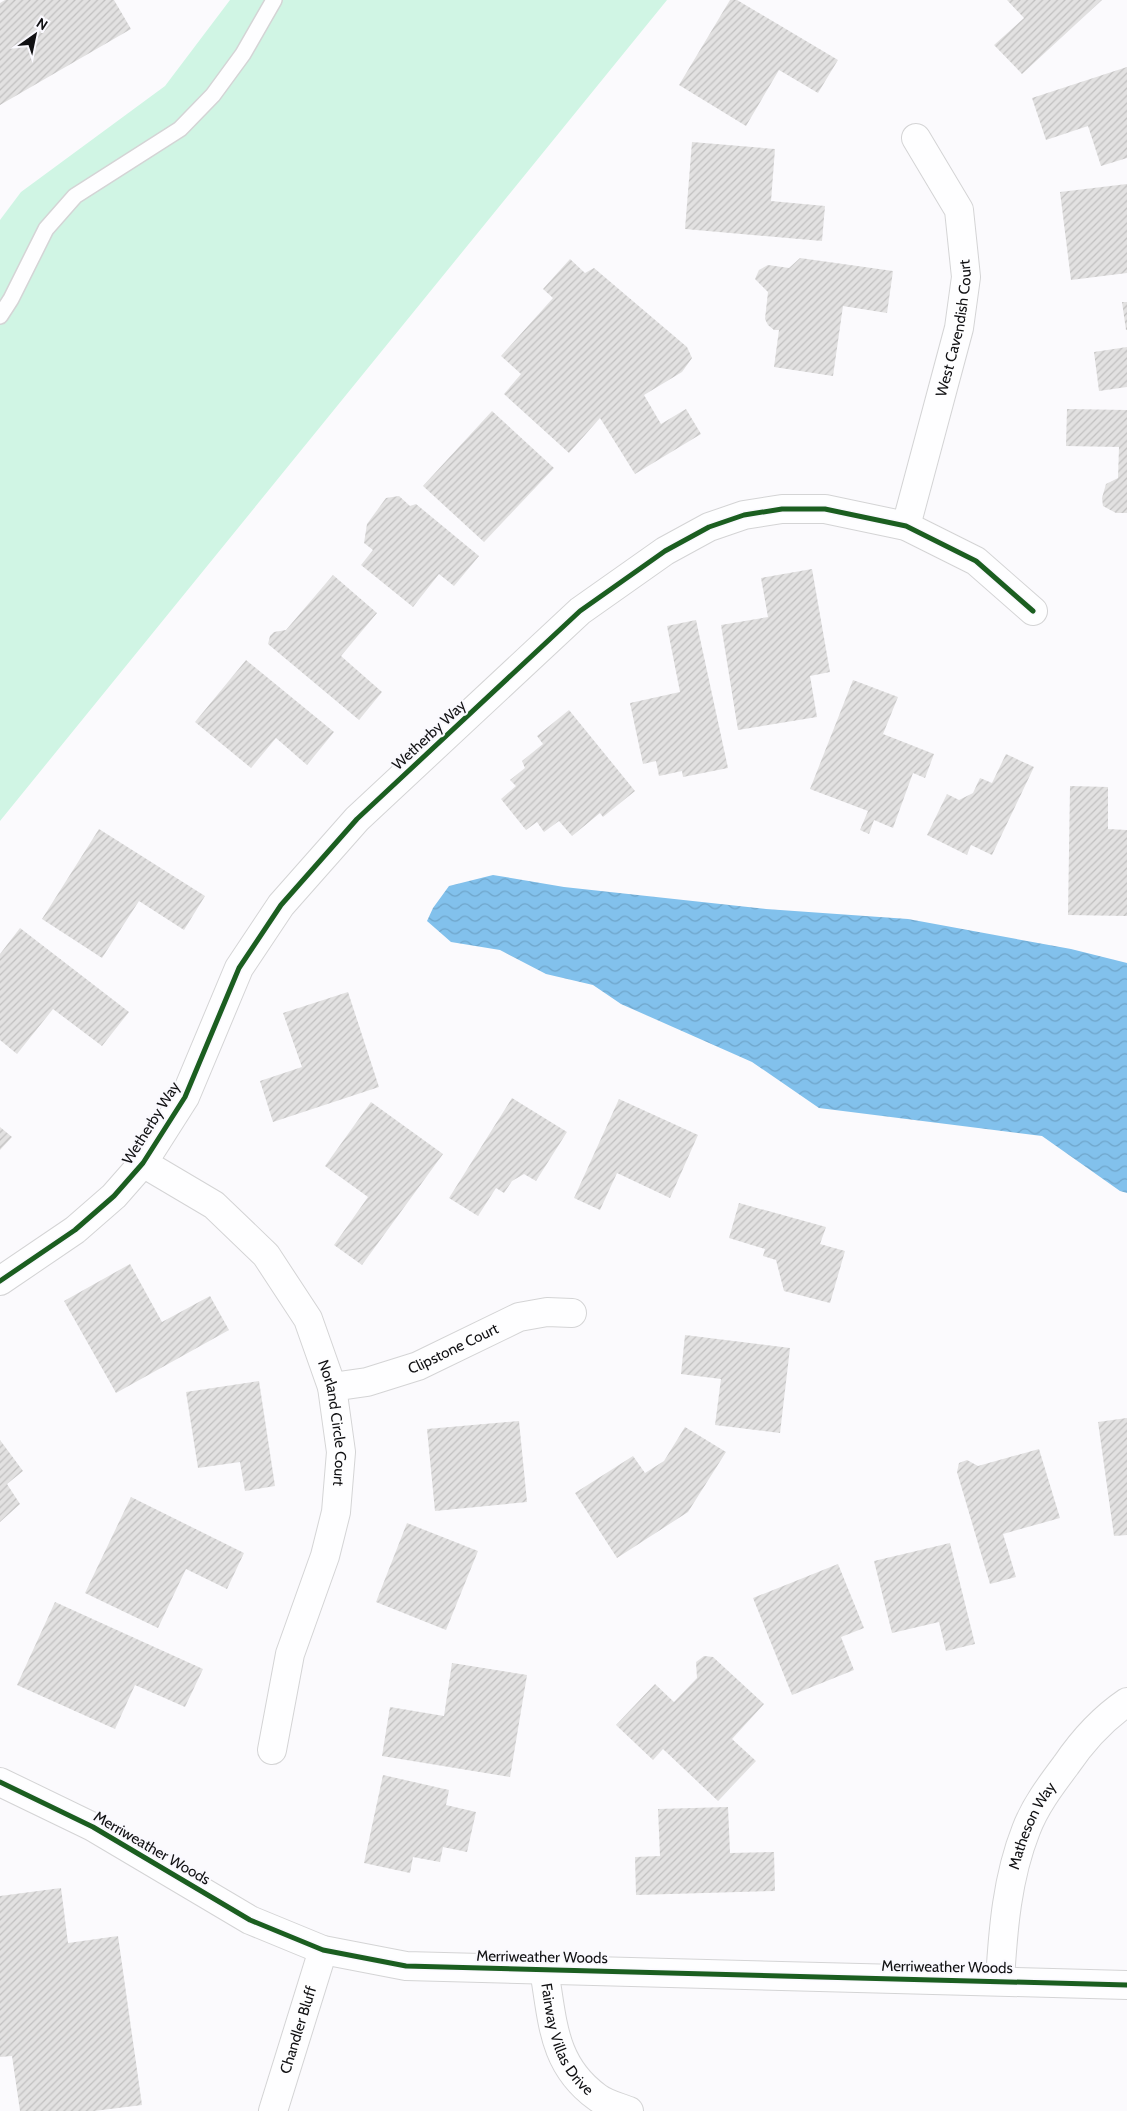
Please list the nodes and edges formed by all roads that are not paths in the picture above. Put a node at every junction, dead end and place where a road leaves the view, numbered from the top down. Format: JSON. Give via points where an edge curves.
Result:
{"nodes":[{"id":1,"x":274,"y":0,"type":"edge"},
{"id":2,"x":916,"y":138,"type":"dead end"},
{"id":3,"x":0,"y":316,"type":"edge"},
{"id":4,"x":906,"y":526,"type":"junction"},
{"id":5,"x":1033,"y":611,"type":"dead end"},
{"id":6,"x":144,"y":1163,"type":"junction"},
{"id":7,"x":0,"y":1280,"type":"edge"},
{"id":8,"x":572,"y":1313,"type":"dead end"},
{"id":9,"x":332,"y":1387,"type":"junction"},
{"id":10,"x":1127,"y":1702,"type":"edge"},
{"id":11,"x":272,"y":1750,"type":"dead end"},
{"id":12,"x":0,"y":1782,"type":"edge"},
{"id":13,"x":322,"y":1950,"type":"junction"},
{"id":14,"x":544,"y":1970,"type":"junction"},
{"id":15,"x":1000,"y":1980,"type":"junction"},
{"id":16,"x":1127,"y":1985,"type":"edge"},
{"id":17,"x":274,"y":2111,"type":"edge"},
{"id":18,"x":629,"y":2111,"type":"edge"}],
"edges":[{"from":1,"to":3,"type":"lane","via":[[243,54],[213,94],[180,129],[75,196],[46,229]]},
{"from":2,"to":4,"type":"street","name":"West Cavendish Court","via":[[959,210],[966,277],[959,328]]},
{"from":4,"to":5,"type":"street","name":"Wetherby Way","via":[[976,562]]},
{"from":4,"to":6,"type":"street","name":"Wetherby Way","via":[[825,509],[782,508],[744,515],[709,528],[666,551],[580,611],[358,820],[281,905],[239,968],[185,1097]]},
{"from":6,"to":7,"type":"street","name":"Wetherby Way","via":[[114,1196],[75,1230]]},
{"from":6,"to":9,"type":"street","name":"Norland Circle Court","via":[[214,1206],[266,1255],[308,1319]]},
{"from":8,"to":9,"type":"street","name":"Clipstone Court","via":[[547,1312],[519,1317],[418,1366],[367,1382]]},
{"from":9,"to":11,"type":"street","name":"Norland Circle Court","via":[[340,1452],[336,1512],[325,1556],[290,1654]]},
{"from":10,"to":15,"type":"street","name":"Matheson Way","via":[[1113,1711],[1082,1742],[1045,1793],[1026,1830],[1012,1877],[1003,1928]]},
{"from":12,"to":13,"type":"street","name":"Merriweather Woods","via":[[93,1827],[250,1920]]},
{"from":13,"to":14,"type":"street","name":"Merriweather Woods","via":[[406,1966]]},
{"from":13,"to":17,"type":"street","name":"Chandler Bluff"},
{"from":14,"to":15,"type":"street","name":"Merriweather Woods"},
{"from":14,"to":18,"type":"street","name":"Fairway Villas Drive","via":[[556,2041],[570,2071],[599,2098]]},
{"from":15,"to":16,"type":"street","name":"Merriweather Woods"}]}
